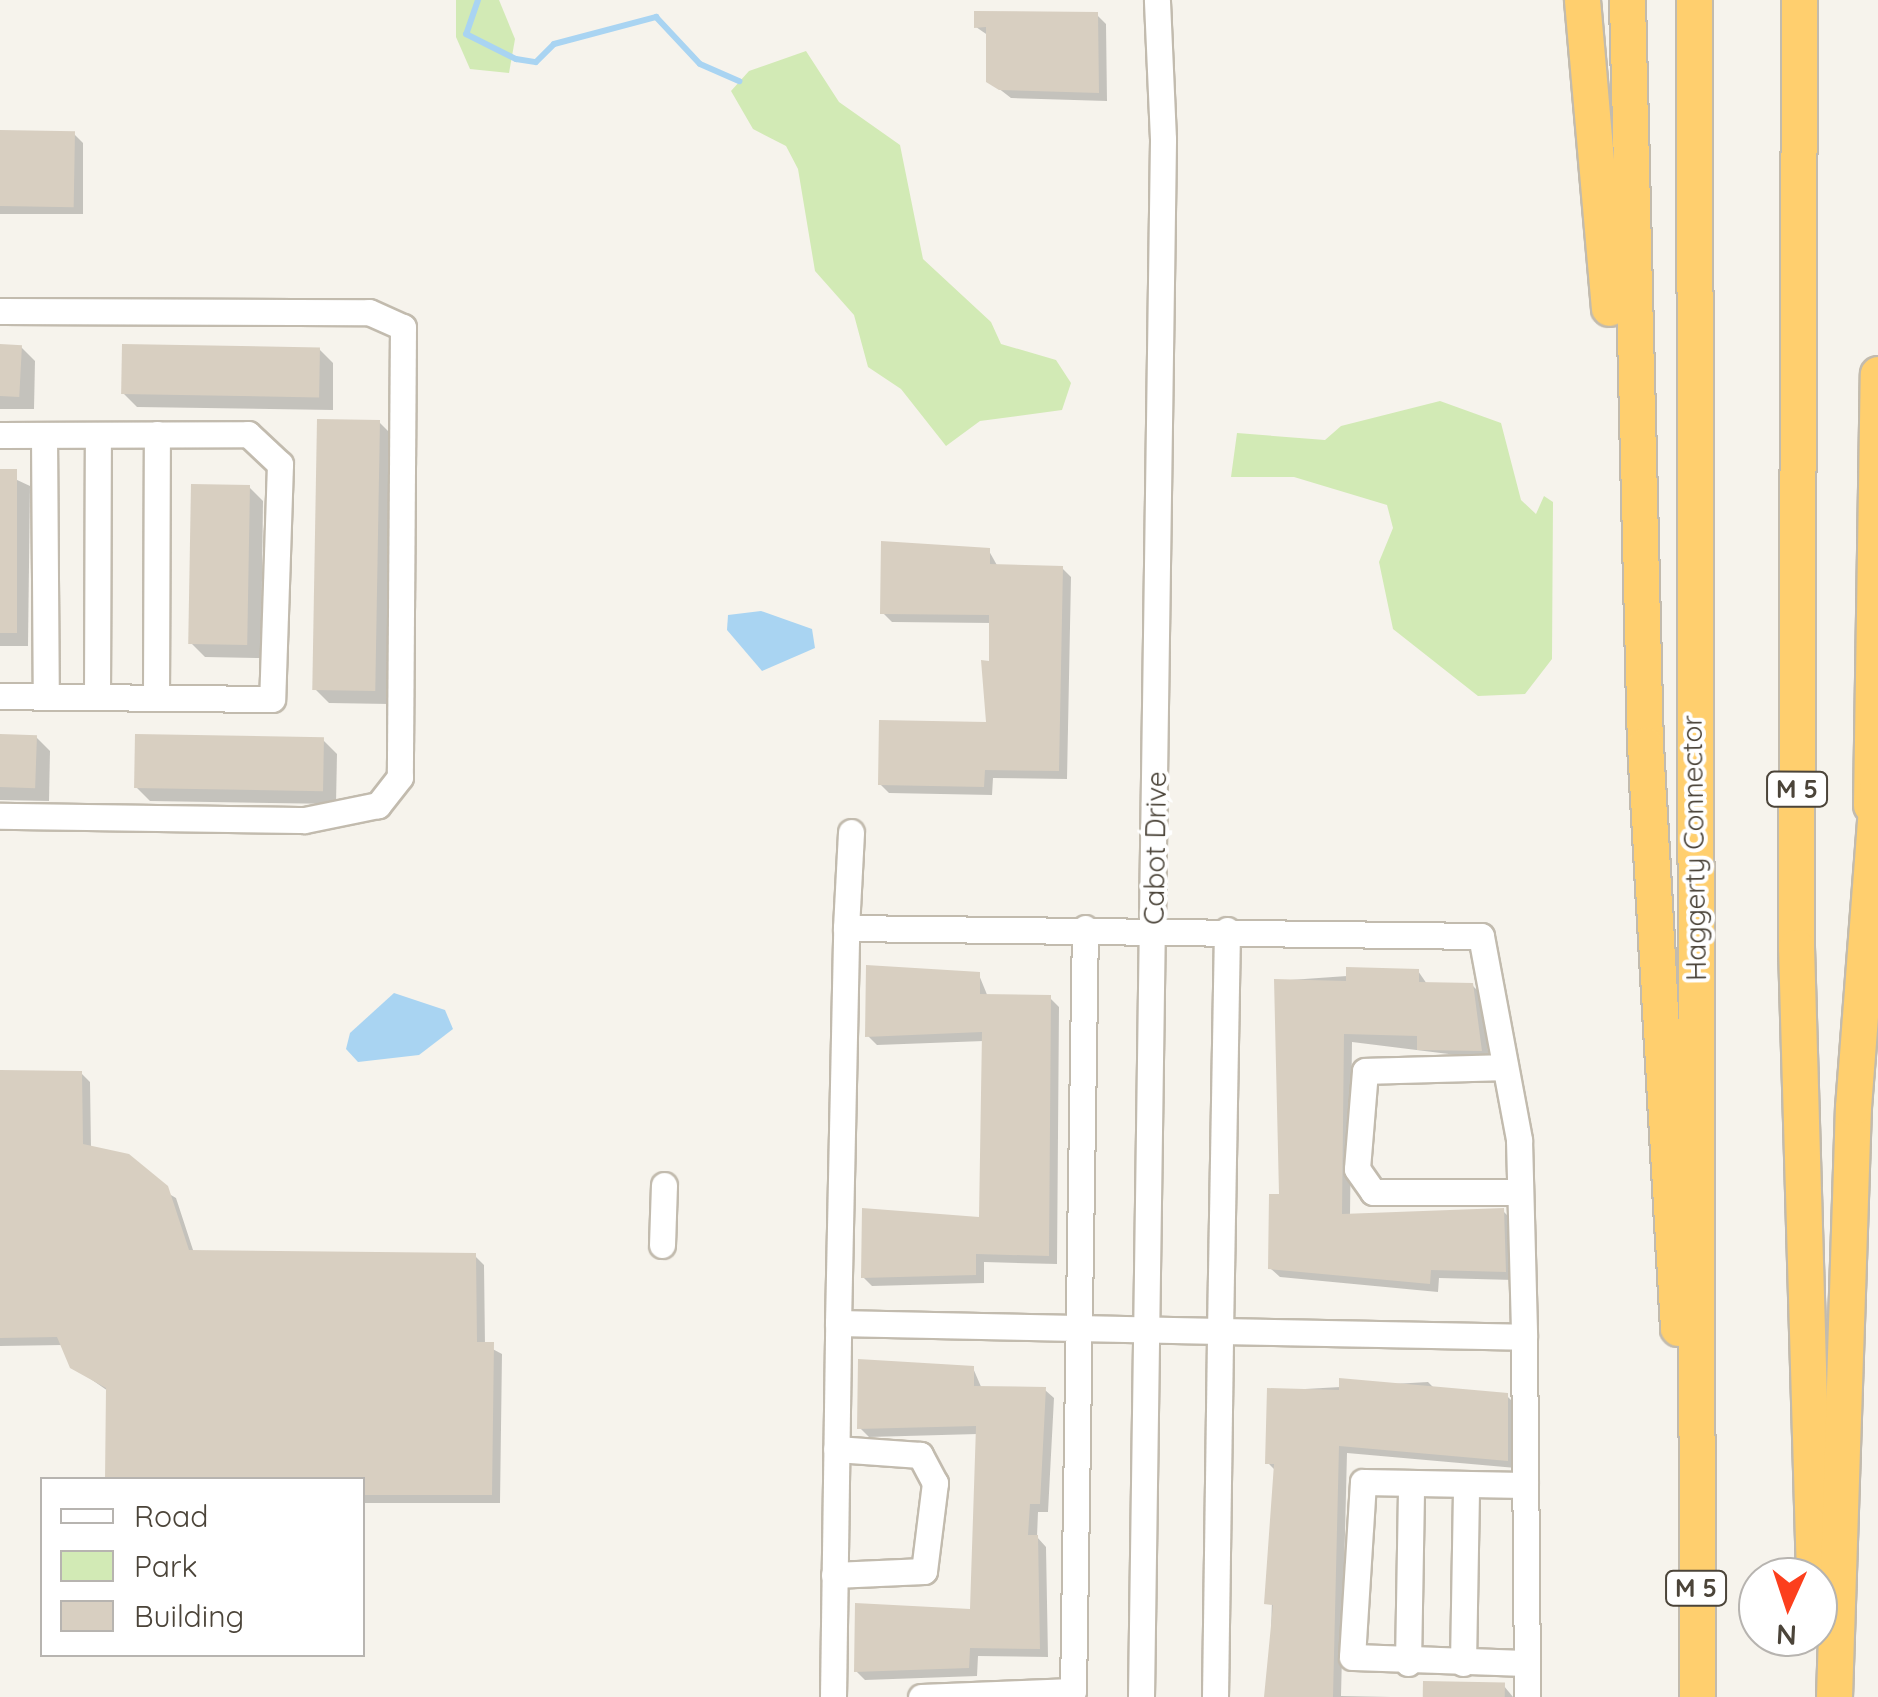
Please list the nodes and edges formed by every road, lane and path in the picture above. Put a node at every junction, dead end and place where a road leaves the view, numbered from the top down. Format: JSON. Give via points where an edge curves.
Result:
{"nodes":[{"id":1,"x":1157,"y":0,"type":"edge"},
{"id":2,"x":1582,"y":0,"type":"edge"},
{"id":3,"x":1627,"y":0,"type":"edge"},
{"id":4,"x":1694,"y":0,"type":"edge"},
{"id":5,"x":1799,"y":0,"type":"edge"},
{"id":6,"x":0,"y":311,"type":"edge"},
{"id":7,"x":1878,"y":374,"type":"edge"},
{"id":8,"x":98,"y":434,"type":"junction"},
{"id":9,"x":157,"y":434,"type":"junction"},
{"id":10,"x":0,"y":435,"type":"edge"},
{"id":11,"x":44,"y":435,"type":"junction"},
{"id":12,"x":1640,"y":573,"type":"junction"},
{"id":13,"x":0,"y":696,"type":"edge"},
{"id":14,"x":46,"y":697,"type":"junction"},
{"id":15,"x":98,"y":697,"type":"junction"},
{"id":16,"x":156,"y":697,"type":"junction"},
{"id":17,"x":1878,"y":783,"type":"edge"},
{"id":18,"x":0,"y":816,"type":"edge"},
{"id":19,"x":850,"y":832,"type":"dead end"},
{"id":20,"x":1870,"y":861,"type":"junction"},
{"id":21,"x":846,"y":928,"type":"junction"},
{"id":22,"x":1085,"y":928,"type":"junction"},
{"id":23,"x":1154,"y":928,"type":"junction"},
{"id":24,"x":1227,"y":930,"type":"junction"},
{"id":25,"x":1505,"y":1067,"type":"junction"},
{"id":26,"x":664,"y":1185,"type":"dead end"},
{"id":27,"x":1520,"y":1192,"type":"junction"},
{"id":28,"x":662,"y":1245,"type":"dead end"},
{"id":29,"x":838,"y":1323,"type":"junction"},
{"id":30,"x":1082,"y":1327,"type":"junction"},
{"id":31,"x":1148,"y":1328,"type":"junction"},
{"id":32,"x":1220,"y":1331,"type":"junction"},
{"id":33,"x":1524,"y":1336,"type":"junction"},
{"id":34,"x":836,"y":1449,"type":"junction"},
{"id":35,"x":1696,"y":1478,"type":"junction"},
{"id":36,"x":1411,"y":1483,"type":"junction"},
{"id":37,"x":1466,"y":1484,"type":"junction"},
{"id":38,"x":1526,"y":1485,"type":"junction"},
{"id":39,"x":1813,"y":1557,"type":"edge"},
{"id":40,"x":834,"y":1575,"type":"junction"},
{"id":41,"x":1816,"y":1657,"type":"edge"},
{"id":42,"x":1463,"y":1663,"type":"junction"},
{"id":43,"x":1408,"y":1664,"type":"junction"},
{"id":44,"x":1527,"y":1664,"type":"junction"},
{"id":45,"x":832,"y":1697,"type":"edge"},
{"id":46,"x":920,"y":1697,"type":"edge"},
{"id":47,"x":1142,"y":1697,"type":"edge"},
{"id":48,"x":1215,"y":1697,"type":"edge"},
{"id":49,"x":1527,"y":1697,"type":"edge"},
{"id":50,"x":1696,"y":1697,"type":"edge"},
{"id":51,"x":1817,"y":1697,"type":"edge"},
{"id":52,"x":1834,"y":1697,"type":"edge"}],
"edges":[{"from":1,"to":23,"type":"street","name":"Cabot Drive"},
{"from":2,"to":12,"type":"highway"},
{"from":3,"to":12,"type":"highway"},
{"from":4,"to":35,"type":"highway","name":"Haggerty Connector","number":"M 5"},
{"from":5,"to":39,"type":"highway","number":"M 5","via":[[1796,947]]},
{"from":6,"to":18,"type":"street","via":[[369,312],[403,327],[400,776],[378,805],[304,820]]},
{"from":7,"to":20,"type":"highway"},
{"from":8,"to":9,"type":"street"},
{"from":8,"to":11,"type":"street"},
{"from":8,"to":15,"type":"street"},
{"from":9,"to":16,"type":"street"},
{"from":9,"to":16,"type":"street","via":[[248,434],[280,464],[272,698]]},
{"from":10,"to":11,"type":"street"},
{"from":11,"to":14,"type":"street"},
{"from":12,"to":35,"type":"highway","via":[[1664,1173]]},
{"from":13,"to":14,"type":"street"},
{"from":14,"to":15,"type":"street"},
{"from":15,"to":16,"type":"street"},
{"from":17,"to":20,"type":"highway"},
{"from":19,"to":21,"type":"street"},
{"from":20,"to":52,"type":"highway"},
{"from":21,"to":22,"type":"street"},
{"from":21,"to":29,"type":"street"},
{"from":22,"to":23,"type":"street"},
{"from":22,"to":30,"type":"street"},
{"from":23,"to":24,"type":"street"},
{"from":23,"to":31,"type":"street","name":"Cabot Drive"},
{"from":24,"to":25,"type":"street","via":[[1481,936]]},
{"from":24,"to":32,"type":"street"},
{"from":25,"to":27,"type":"street"},
{"from":25,"to":27,"type":"street","via":[[1366,1071],[1357,1169],[1372,1192]]},
{"from":26,"to":28,"type":"street"},
{"from":27,"to":33,"type":"street"},
{"from":29,"to":30,"type":"street"},
{"from":29,"to":34,"type":"street"},
{"from":30,"to":31,"type":"street"},
{"from":30,"to":46,"type":"street","via":[[1073,1691]]},
{"from":31,"to":32,"type":"street"},
{"from":31,"to":47,"type":"street","name":"Cabot Drive"},
{"from":32,"to":33,"type":"street"},
{"from":32,"to":48,"type":"street"},
{"from":33,"to":38,"type":"street"},
{"from":34,"to":40,"type":"street"},
{"from":34,"to":40,"type":"street","via":[[920,1455],[936,1483],[924,1571]]},
{"from":35,"to":50,"type":"highway","name":"Haggerty Connector","number":"M 5"},
{"from":36,"to":37,"type":"street"},
{"from":36,"to":43,"type":"street"},
{"from":36,"to":43,"type":"street","via":[[1364,1482],[1357,1490],[1352,1657]]},
{"from":37,"to":38,"type":"street"},
{"from":37,"to":42,"type":"street"},
{"from":38,"to":44,"type":"street"},
{"from":40,"to":45,"type":"street"},
{"from":41,"to":51,"type":"highway"},
{"from":42,"to":43,"type":"street"},
{"from":42,"to":44,"type":"street"},
{"from":44,"to":49,"type":"street"}]}
